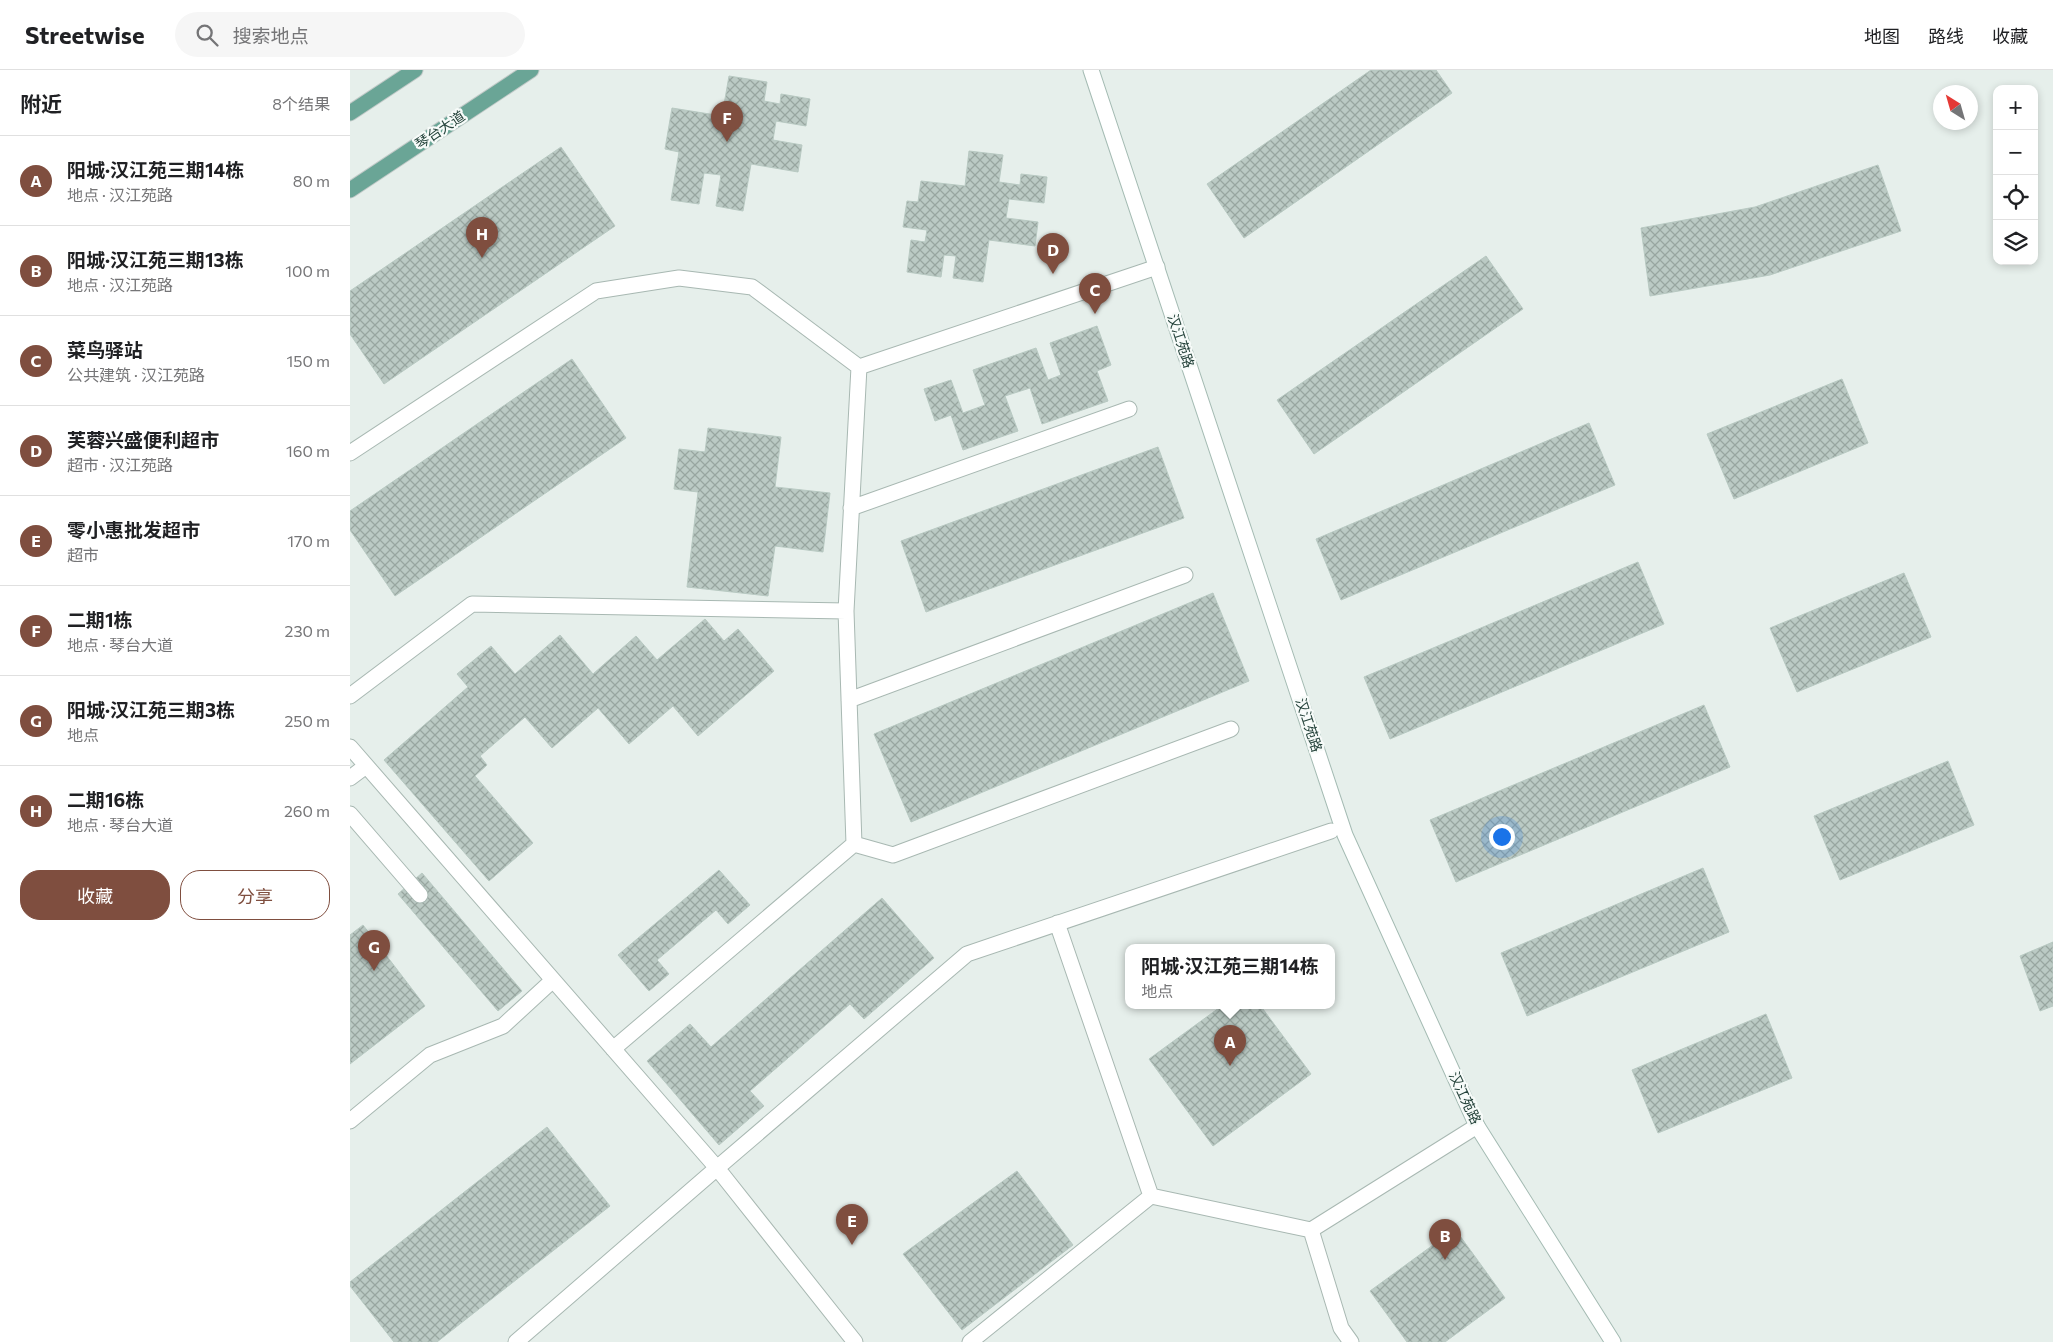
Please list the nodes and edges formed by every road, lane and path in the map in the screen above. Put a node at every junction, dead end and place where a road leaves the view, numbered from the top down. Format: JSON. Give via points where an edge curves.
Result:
{"nodes":[{"id":1,"x":415,"y":70,"type":"edge"},
{"id":2,"x":530,"y":70,"type":"edge"},
{"id":3,"x":1091,"y":70,"type":"edge"},
{"id":4,"x":350,"y":112,"type":"edge"},
{"id":5,"x":350,"y":190,"type":"edge"},
{"id":6,"x":1156,"y":267,"type":"junction"},
{"id":7,"x":859,"y":367,"type":"junction"},
{"id":8,"x":1129,"y":409,"type":"dead end"},
{"id":9,"x":350,"y":453,"type":"edge"},
{"id":10,"x":851,"y":508,"type":"junction"},
{"id":11,"x":1185,"y":574,"type":"dead end"},
{"id":12,"x":846,"y":611,"type":"junction"},
{"id":13,"x":350,"y":696,"type":"edge"},
{"id":14,"x":849,"y":700,"type":"junction"},
{"id":15,"x":1231,"y":729,"type":"dead end"},
{"id":16,"x":350,"y":747,"type":"edge"},
{"id":17,"x":366,"y":766,"type":"junction"},
{"id":18,"x":350,"y":778,"type":"edge"},
{"id":19,"x":350,"y":814,"type":"edge"},
{"id":20,"x":1331,"y":831,"type":"dead end"},
{"id":21,"x":854,"y":844,"type":"junction"},
{"id":22,"x":420,"y":895,"type":"dead end"},
{"id":23,"x":1057,"y":924,"type":"junction"},
{"id":24,"x":553,"y":980,"type":"junction"},
{"id":25,"x":613,"y":1049,"type":"junction"},
{"id":26,"x":350,"y":1121,"type":"edge"},
{"id":27,"x":1477,"y":1126,"type":"junction"},
{"id":28,"x":717,"y":1168,"type":"junction"},
{"id":29,"x":1151,"y":1196,"type":"junction"},
{"id":30,"x":1311,"y":1230,"type":"junction"},
{"id":31,"x":516,"y":1342,"type":"edge"},
{"id":32,"x":855,"y":1342,"type":"edge"},
{"id":33,"x":970,"y":1342,"type":"edge"},
{"id":34,"x":1351,"y":1342,"type":"edge"},
{"id":35,"x":1613,"y":1342,"type":"edge"}],
"edges":[{"from":1,"to":4,"type":"main road"},
{"from":2,"to":5,"type":"main road","name":"琴台大道"},
{"from":3,"to":6,"type":"street","name":"汉江苑路"},
{"from":6,"to":7,"type":"street"},
{"from":6,"to":27,"type":"street","name":"汉江苑路","via":[[1345,835]]},
{"from":7,"to":9,"type":"street","via":[[752,286],[679,278],[596,291]]},
{"from":7,"to":10,"type":"street"},
{"from":8,"to":10,"type":"street"},
{"from":10,"to":12,"type":"street"},
{"from":11,"to":14,"type":"street"},
{"from":12,"to":13,"type":"street","via":[[472,604]]},
{"from":12,"to":14,"type":"street"},
{"from":14,"to":21,"type":"street"},
{"from":15,"to":21,"type":"street","via":[[893,855]]},
{"from":16,"to":17,"type":"street"},
{"from":17,"to":18,"type":"street"},
{"from":17,"to":24,"type":"street"},
{"from":19,"to":22,"type":"street"},
{"from":20,"to":23,"type":"street"},
{"from":21,"to":25,"type":"street"},
{"from":23,"to":28,"type":"street","via":[[967,954]]},
{"from":23,"to":29,"type":"street"},
{"from":24,"to":25,"type":"street"},
{"from":24,"to":26,"type":"street","via":[[503,1026],[430,1055]]},
{"from":25,"to":28,"type":"street"},
{"from":27,"to":30,"type":"street"},
{"from":27,"to":35,"type":"street","name":"汉江苑路"},
{"from":28,"to":31,"type":"street"},
{"from":28,"to":32,"type":"street"},
{"from":29,"to":30,"type":"street"},
{"from":29,"to":33,"type":"street"},
{"from":30,"to":34,"type":"street","via":[[1341,1328]]}]}
